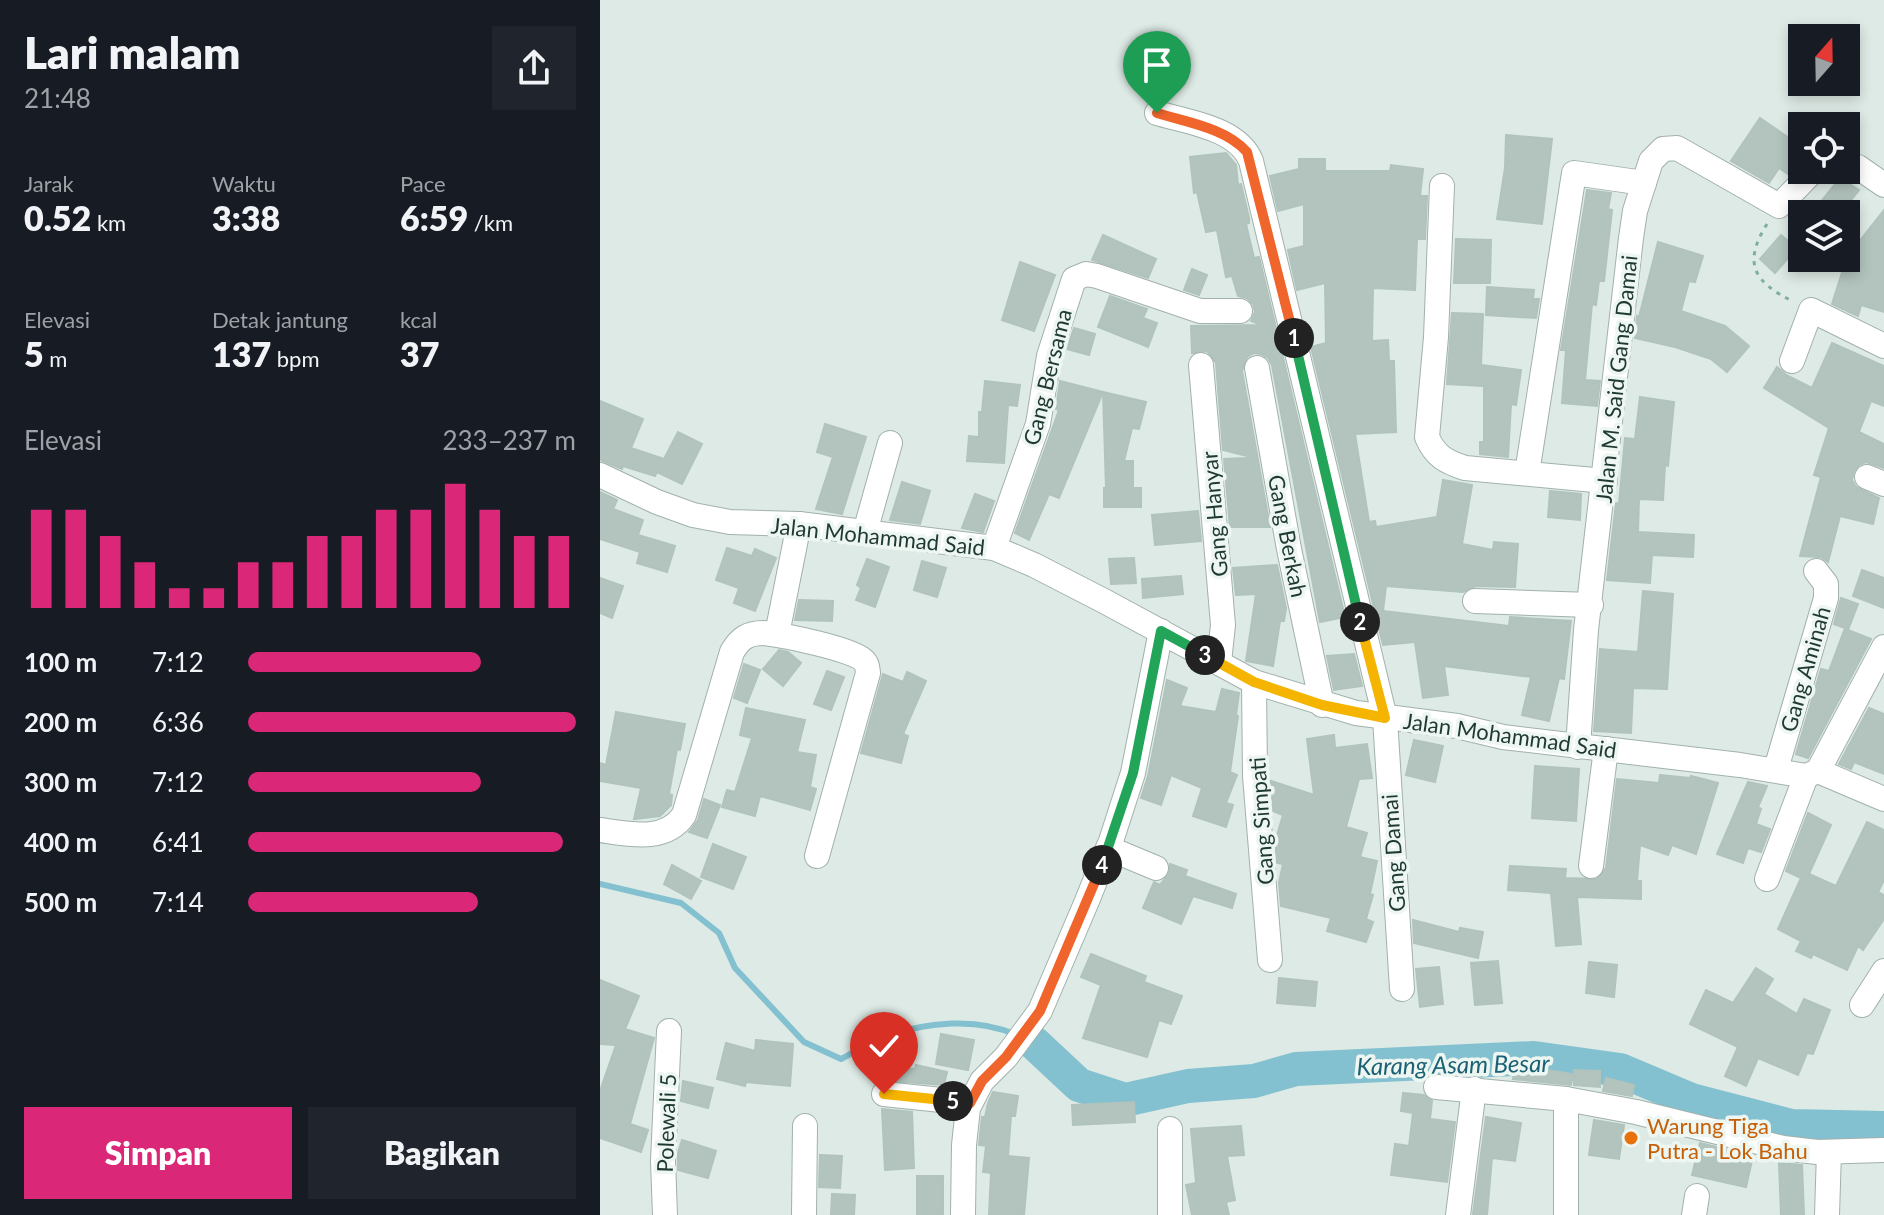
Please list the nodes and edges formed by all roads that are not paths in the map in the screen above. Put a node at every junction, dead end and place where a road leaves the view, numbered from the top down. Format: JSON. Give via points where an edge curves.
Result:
{"nodes":[{"id":1,"x":1157,"y":113,"type":"dead end"},
{"id":2,"x":1860,"y":168,"type":"edge"},
{"id":3,"x":1644,"y":183,"type":"junction"},
{"id":4,"x":1800,"y":184,"type":"edge"},
{"id":5,"x":1884,"y":185,"type":"edge"},
{"id":6,"x":1442,"y":186,"type":"dead end"},
{"id":7,"x":1240,"y":311,"type":"dead end"},
{"id":8,"x":1884,"y":346,"type":"edge"},
{"id":9,"x":1792,"y":361,"type":"dead end"},
{"id":10,"x":1201,"y":365,"type":"dead end"},
{"id":11,"x":1257,"y":368,"type":"dead end"},
{"id":12,"x":890,"y":443,"type":"dead end"},
{"id":13,"x":1527,"y":473,"type":"junction"},
{"id":14,"x":600,"y":475,"type":"edge"},
{"id":15,"x":1605,"y":481,"type":"junction"},
{"id":16,"x":799,"y":524,"type":"junction"},
{"id":17,"x":865,"y":532,"type":"junction"},
{"id":18,"x":994,"y":548,"type":"junction"},
{"id":19,"x":1816,"y":571,"type":"dead end"},
{"id":20,"x":1475,"y":601,"type":"dead end"},
{"id":21,"x":1591,"y":605,"type":"junction"},
{"id":22,"x":1161,"y":631,"type":"junction"},
{"id":23,"x":777,"y":634,"type":"junction"},
{"id":24,"x":1884,"y":647,"type":"edge"},
{"id":25,"x":1219,"y":662,"type":"junction"},
{"id":26,"x":1254,"y":682,"type":"junction"},
{"id":27,"x":1322,"y":705,"type":"junction"},
{"id":28,"x":1385,"y":718,"type":"junction"},
{"id":29,"x":1578,"y":747,"type":"junction"},
{"id":30,"x":1606,"y":749,"type":"junction"},
{"id":31,"x":1776,"y":769,"type":"junction"},
{"id":32,"x":1812,"y":773,"type":"junction"},
{"id":33,"x":1884,"y":799,"type":"edge"},
{"id":34,"x":600,"y":830,"type":"edge"},
{"id":35,"x":1108,"y":848,"type":"junction"},
{"id":36,"x":817,"y":856,"type":"dead end"},
{"id":37,"x":1591,"y":866,"type":"dead end"},
{"id":38,"x":1156,"y":868,"type":"dead end"},
{"id":39,"x":1767,"y":879,"type":"dead end"},
{"id":40,"x":1270,"y":960,"type":"dead end"},
{"id":41,"x":1884,"y":971,"type":"edge"},
{"id":42,"x":1402,"y":989,"type":"dead end"},
{"id":43,"x":1862,"y":1005,"type":"dead end"},
{"id":44,"x":669,"y":1031,"type":"dead end"},
{"id":45,"x":1436,"y":1087,"type":"dead end"},
{"id":46,"x":1474,"y":1089,"type":"junction"},
{"id":47,"x":884,"y":1094,"type":"dead end"},
{"id":48,"x":1566,"y":1099,"type":"junction"},
{"id":49,"x":970,"y":1103,"type":"junction"},
{"id":50,"x":805,"y":1126,"type":"dead end"},
{"id":51,"x":1170,"y":1129,"type":"dead end"},
{"id":52,"x":1884,"y":1150,"type":"edge"},
{"id":53,"x":1829,"y":1152,"type":"junction"},
{"id":54,"x":665,"y":1215,"type":"edge"},
{"id":55,"x":804,"y":1215,"type":"edge"},
{"id":56,"x":963,"y":1215,"type":"edge"},
{"id":57,"x":1170,"y":1215,"type":"edge"},
{"id":58,"x":1458,"y":1215,"type":"edge"},
{"id":59,"x":1566,"y":1215,"type":"edge"},
{"id":60,"x":1827,"y":1215,"type":"edge"}],
"edges":[{"from":1,"to":28,"type":"street","name":"Gang Damai","via":[[1234,140],[1251,161]]},
{"from":2,"to":5,"type":"street"},
{"from":3,"to":4,"type":"street","name":"Jalan M. Said Gang Damai","via":[[1651,161],[1663,149],[1677,148],[1779,206]]},
{"from":3,"to":13,"type":"street","via":[[1573,174]]},
{"from":3,"to":15,"type":"street","name":"Jalan M. Said Gang Damai","via":[[1629,250]]},
{"from":6,"to":13,"type":"street","via":[[1427,437],[1448,463]]},
{"from":7,"to":18,"type":"street","name":"Gang Bersama","via":[[1200,311],[1097,276],[1074,279],[1049,356],[1038,424]]},
{"from":8,"to":9,"type":"street","via":[[1811,310]]},
{"from":10,"to":25,"type":"street","name":"Gang Hanyar","via":[[1222,602]]},
{"from":11,"to":27,"type":"street","name":"Gang Berkah"},
{"from":12,"to":17,"type":"street"},
{"from":13,"to":15,"type":"street"},
{"from":14,"to":16,"type":"street","name":"Jalan Mohammad Said","via":[[693,515]]},
{"from":15,"to":21,"type":"street","name":"Jalan M. Said Gang Damai"},
{"from":16,"to":17,"type":"street","name":"Jalan Mohammad Said"},
{"from":16,"to":23,"type":"street"},
{"from":17,"to":18,"type":"street","name":"Jalan Mohammad Said"},
{"from":18,"to":22,"type":"street","name":"Jalan Mohammad Said"},
{"from":19,"to":31,"type":"street","name":"Gang Aminah","via":[[1826,584],[1826,598]]},
{"from":20,"to":21,"type":"street"},
{"from":21,"to":29,"type":"street","name":"Jalan M. Said Gang Damai"},
{"from":22,"to":25,"type":"street","name":"Jalan Mohammad Said"},
{"from":22,"to":35,"type":"street","via":[[1133,773]]},
{"from":23,"to":34,"type":"street","via":[[753,633],[732,652],[679,823],[656,833]]},
{"from":23,"to":36,"type":"street","via":[[846,652],[867,666]]},
{"from":24,"to":32,"type":"street"},
{"from":25,"to":26,"type":"street","name":"Jalan Mohammad Said"},
{"from":26,"to":27,"type":"street","name":"Jalan Mohammad Said"},
{"from":26,"to":40,"type":"street","name":"Gang Simpati","via":[[1255,776]]},
{"from":27,"to":28,"type":"street","name":"Jalan Mohammad Said"},
{"from":28,"to":29,"type":"street","name":"Jalan Mohammad Said"},
{"from":28,"to":42,"type":"street","name":"Gang Damai"},
{"from":29,"to":30,"type":"street","name":"Jalan Mohammad Said"},
{"from":30,"to":31,"type":"street","name":"Jalan Mohammad Said"},
{"from":30,"to":37,"type":"street"},
{"from":31,"to":32,"type":"street","name":"Jalan Mohammad Said"},
{"from":32,"to":33,"type":"street","name":"Jalan Mohammad Said"},
{"from":32,"to":39,"type":"street"},
{"from":35,"to":38,"type":"street"},
{"from":35,"to":49,"type":"street","via":[[1040,1011]]},
{"from":41,"to":43,"type":"street"},
{"from":44,"to":54,"type":"street","name":"Polewali 5"},
{"from":45,"to":46,"type":"street"},
{"from":46,"to":48,"type":"street"},
{"from":46,"to":58,"type":"street"},
{"from":47,"to":49,"type":"street"},
{"from":48,"to":53,"type":"street","via":[[1783,1148]]},
{"from":48,"to":59,"type":"street"},
{"from":49,"to":56,"type":"street"},
{"from":50,"to":55,"type":"street"},
{"from":51,"to":57,"type":"street"},
{"from":52,"to":53,"type":"street"},
{"from":53,"to":60,"type":"street"}]}
